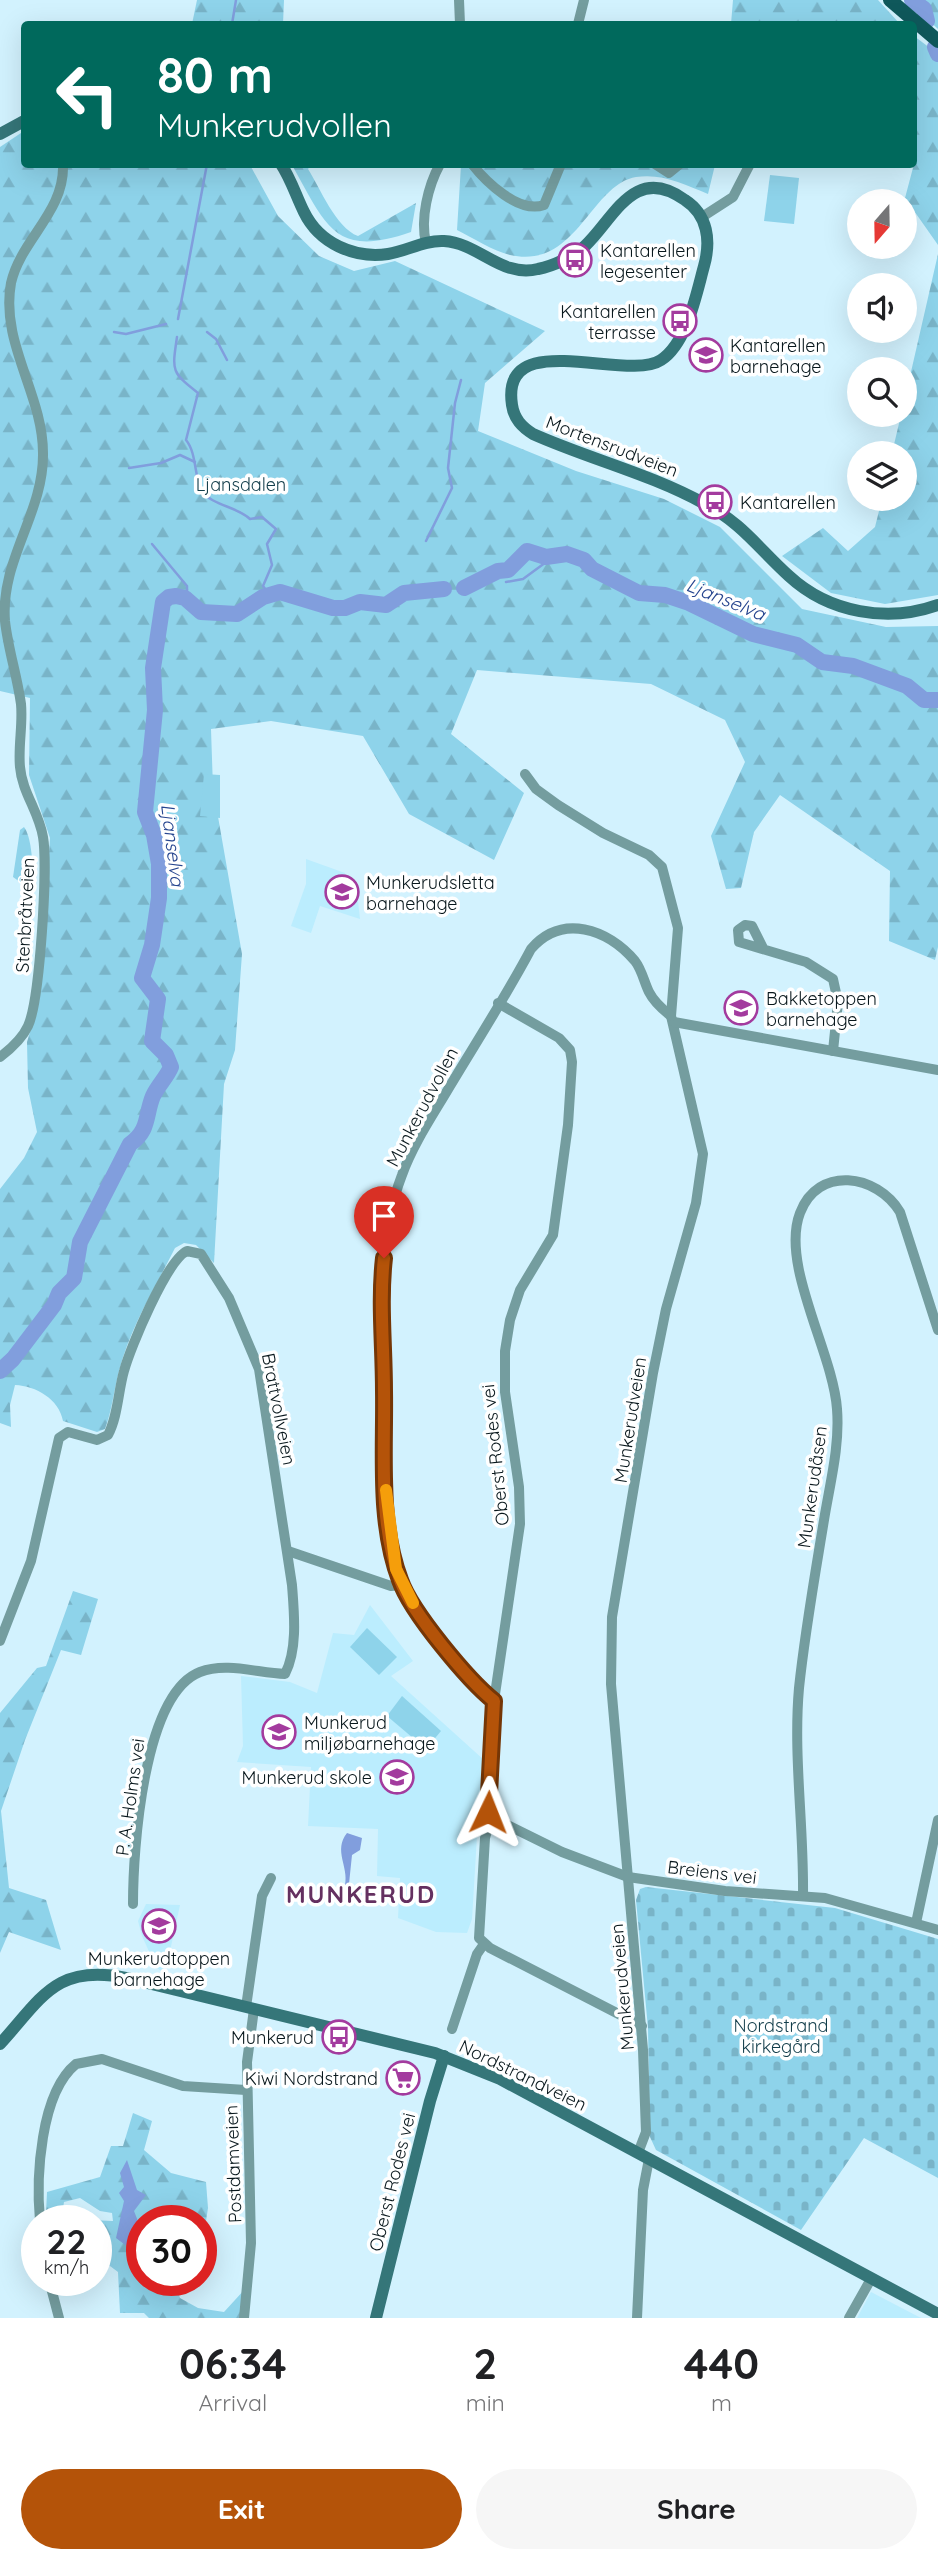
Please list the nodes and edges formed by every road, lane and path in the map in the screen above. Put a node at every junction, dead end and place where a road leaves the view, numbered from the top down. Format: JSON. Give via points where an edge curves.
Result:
{"nodes":[{"id":1,"x":459,"y":0,"type":"edge"},
{"id":2,"x":584,"y":0,"type":"edge"},
{"id":3,"x":890,"y":0,"type":"edge"},
{"id":4,"x":460,"y":21,"type":"edge"},
{"id":5,"x":579,"y":21,"type":"edge"},
{"id":6,"x":915,"y":21,"type":"edge"},
{"id":7,"x":917,"y":23,"type":"edge"},
{"id":8,"x":938,"y":41,"type":"edge"},
{"id":9,"x":21,"y":123,"type":"edge"},
{"id":10,"x":0,"y":134,"type":"edge"},
{"id":11,"x":62,"y":168,"type":"edge"},
{"id":12,"x":283,"y":168,"type":"edge"},
{"id":13,"x":439,"y":168,"type":"edge"},
{"id":14,"x":476,"y":168,"type":"edge"},
{"id":15,"x":559,"y":168,"type":"edge"},
{"id":16,"x":748,"y":168,"type":"edge"},
{"id":17,"x":702,"y":217,"type":"junction"},
{"id":18,"x":426,"y":243,"type":"junction"},
{"id":19,"x":938,"y":605,"type":"edge"},
{"id":20,"x":525,"y":774,"type":"dead end"},
{"id":21,"x":763,"y":948,"type":"dead end"},
{"id":22,"x":498,"y":1003,"type":"junction"},
{"id":23,"x":672,"y":1019,"type":"junction"},
{"id":24,"x":833,"y":1051,"type":"junction"},
{"id":25,"x":0,"y":1057,"type":"edge"},
{"id":26,"x":938,"y":1070,"type":"edge"},
{"id":27,"x":938,"y":1330,"type":"edge"},
{"id":28,"x":288,"y":1551,"type":"junction"},
{"id":29,"x":401,"y":1585,"type":"junction"},
{"id":30,"x":0,"y":1639,"type":"edge"},
{"id":31,"x":285,"y":1674,"type":"joint"},
{"id":32,"x":494,"y":1701,"type":"junction"},
{"id":33,"x":491,"y":1817,"type":"junction"},
{"id":34,"x":938,"y":1820,"type":"edge"},
{"id":35,"x":628,"y":1877,"type":"junction"},
{"id":36,"x":271,"y":1878,"type":"dead end"},
{"id":37,"x":803,"y":1895,"type":"junction"},
{"id":38,"x":134,"y":1904,"type":"dead end"},
{"id":39,"x":916,"y":1923,"type":"junction"},
{"id":40,"x":938,"y":1930,"type":"edge"},
{"id":41,"x":484,"y":1944,"type":"junction"},
{"id":42,"x":250,"y":2008,"type":"junction"},
{"id":43,"x":642,"y":2026,"type":"junction"},
{"id":44,"x":452,"y":2029,"type":"dead end"},
{"id":45,"x":0,"y":2045,"type":"edge"},
{"id":46,"x":444,"y":2056,"type":"junction"},
{"id":47,"x":246,"y":2090,"type":"junction"},
{"id":48,"x":643,"y":2156,"type":"junction"},
{"id":49,"x":40,"y":2205,"type":"edge"},
{"id":50,"x":870,"y":2278,"type":"junction"},
{"id":51,"x":53,"y":2296,"type":"edge"},
{"id":52,"x":938,"y":2314,"type":"edge"},
{"id":53,"x":59,"y":2318,"type":"edge"},
{"id":54,"x":244,"y":2318,"type":"edge"},
{"id":55,"x":376,"y":2318,"type":"edge"},
{"id":56,"x":637,"y":2318,"type":"edge"},
{"id":57,"x":849,"y":2318,"type":"edge"}],
"edges":[{"from":1,"to":4,"type":"street"},
{"from":2,"to":5,"type":"street"},
{"from":3,"to":6,"type":"main road"},
{"from":7,"to":8,"type":"main road"},
{"from":9,"to":10,"type":"street"},
{"from":11,"to":25,"type":"street","name":"Stenbråtveien","via":[[58,198],[22,256],[9,298],[12,336],[39,418],[43,462],[33,511],[8,573],[4,610],[21,706],[20,768],[41,827],[45,862],[34,1005],[24,1033]]},
{"from":12,"to":18,"type":"street","via":[[309,221],[348,251],[371,255]]},
{"from":13,"to":18,"type":"street","via":[[428,198]]},
{"from":14,"to":15,"type":"street","via":[[499,193],[536,207],[544,205]]},
{"from":16,"to":17,"type":"street","via":[[733,197]]},
{"from":17,"to":18,"type":"street","via":[[675,194],[639,192],[621,201],[580,250],[529,271],[506,268],[458,243]]},
{"from":17,"to":19,"type":"street","name":"Mortensrudveien","via":[[708,239],[706,259],[682,332],[670,352],[657,363],[640,367],[538,362],[516,381],[512,401],[517,420],[539,437],[705,503],[748,532],[796,583],[829,602],[880,614]]},
{"from":20,"to":23,"type":"street","name":"Munkerudveien","via":[[558,805],[660,865],[678,928]]},
{"from":21,"to":24,"type":"street","via":[[806,962],[833,979],[838,1002]]},
{"from":22,"to":23,"type":"street","name":"Munkerudvollen","via":[[536,943],[556,929],[572,927],[604,936],[634,960],[649,992]]},
{"from":22,"to":29,"type":"street","name":"Munkerudvollen","via":[[403,1172],[385,1248],[381,1298],[385,1482]]},
{"from":22,"to":32,"type":"street","name":"Oberst Rodes vei","via":[[559,1038],[570,1050],[572,1062],[554,1234],[520,1290],[505,1351],[505,1392],[520,1524]]},
{"from":23,"to":24,"type":"street"},
{"from":23,"to":35,"type":"street","name":"Munkerudveien","via":[[703,1166],[653,1373],[615,1590],[611,1684]]},
{"from":24,"to":26,"type":"street"},
{"from":27,"to":37,"type":"street","name":"Munkerudåsen","via":[[900,1212],[889,1196],[873,1185],[848,1179],[816,1190],[800,1213],[796,1257],[833,1382],[838,1433],[799,1690]]},
{"from":28,"to":29,"type":"street","via":[[391,1586]]},
{"from":28,"to":30,"type":"street","name":"Brattvollveien","via":[[259,1369],[229,1298],[201,1254],[187,1251],[178,1257],[135,1338],[108,1435],[97,1440],[68,1432],[57,1442],[31,1561]]},
{"from":28,"to":31,"type":"street","name":"Brattvollveien","via":[[294,1613]]},
{"from":29,"to":32,"type":"street","name":"Munkerudvollen","via":[[461,1666]]},
{"from":31,"to":38,"type":"street","name":"P. A. Holms vei","via":[[204,1670],[182,1684],[173,1697],[158,1724],[148,1766]]},
{"from":32,"to":33,"type":"street","name":"Oberst Rodes vei"},
{"from":33,"to":35,"type":"street","name":"Breiens vei","via":[[562,1852]]},
{"from":33,"to":41,"type":"street","name":"Oberst Rodes vei","via":[[479,1912],[479,1938]]},
{"from":34,"to":39,"type":"street"},
{"from":35,"to":37,"type":"street","name":"Breiens vei","via":[[737,1892]]},
{"from":35,"to":43,"type":"street","name":"Munkerudveien"},
{"from":36,"to":42,"type":"street","name":"Postdamveien","via":[[262,1896]]},
{"from":37,"to":39,"type":"street","name":"Breiens vei"},
{"from":39,"to":40,"type":"street","name":"Breiens vei"},
{"from":41,"to":43,"type":"street"},
{"from":41,"to":44,"type":"street"},
{"from":42,"to":45,"type":"street","name":"Nordstrandveien","via":[[127,1978],[87,1973],[51,1989]]},
{"from":42,"to":46,"type":"street","name":"Nordstrandveien"},
{"from":42,"to":47,"type":"street","name":"Postdamveien"},
{"from":43,"to":48,"type":"street","name":"Munkerudveien"},
{"from":46,"to":48,"type":"street","name":"Nordstrandveien","via":[[481,2070]]},
{"from":46,"to":55,"type":"street","name":"Oberst Rodes vei"},
{"from":47,"to":49,"type":"street","via":[[183,2085],[102,2059],[76,2064],[58,2086],[48,2116]]},
{"from":47,"to":54,"type":"street","name":"Postdamveien","via":[[251,2243]]},
{"from":48,"to":50,"type":"street","name":"Nordstrandveien"},
{"from":48,"to":56,"type":"street","name":"Munkerudveien"},
{"from":50,"to":52,"type":"street","name":"Nordstrandveien"},
{"from":50,"to":57,"type":"street"},
{"from":51,"to":53,"type":"street"}]}
